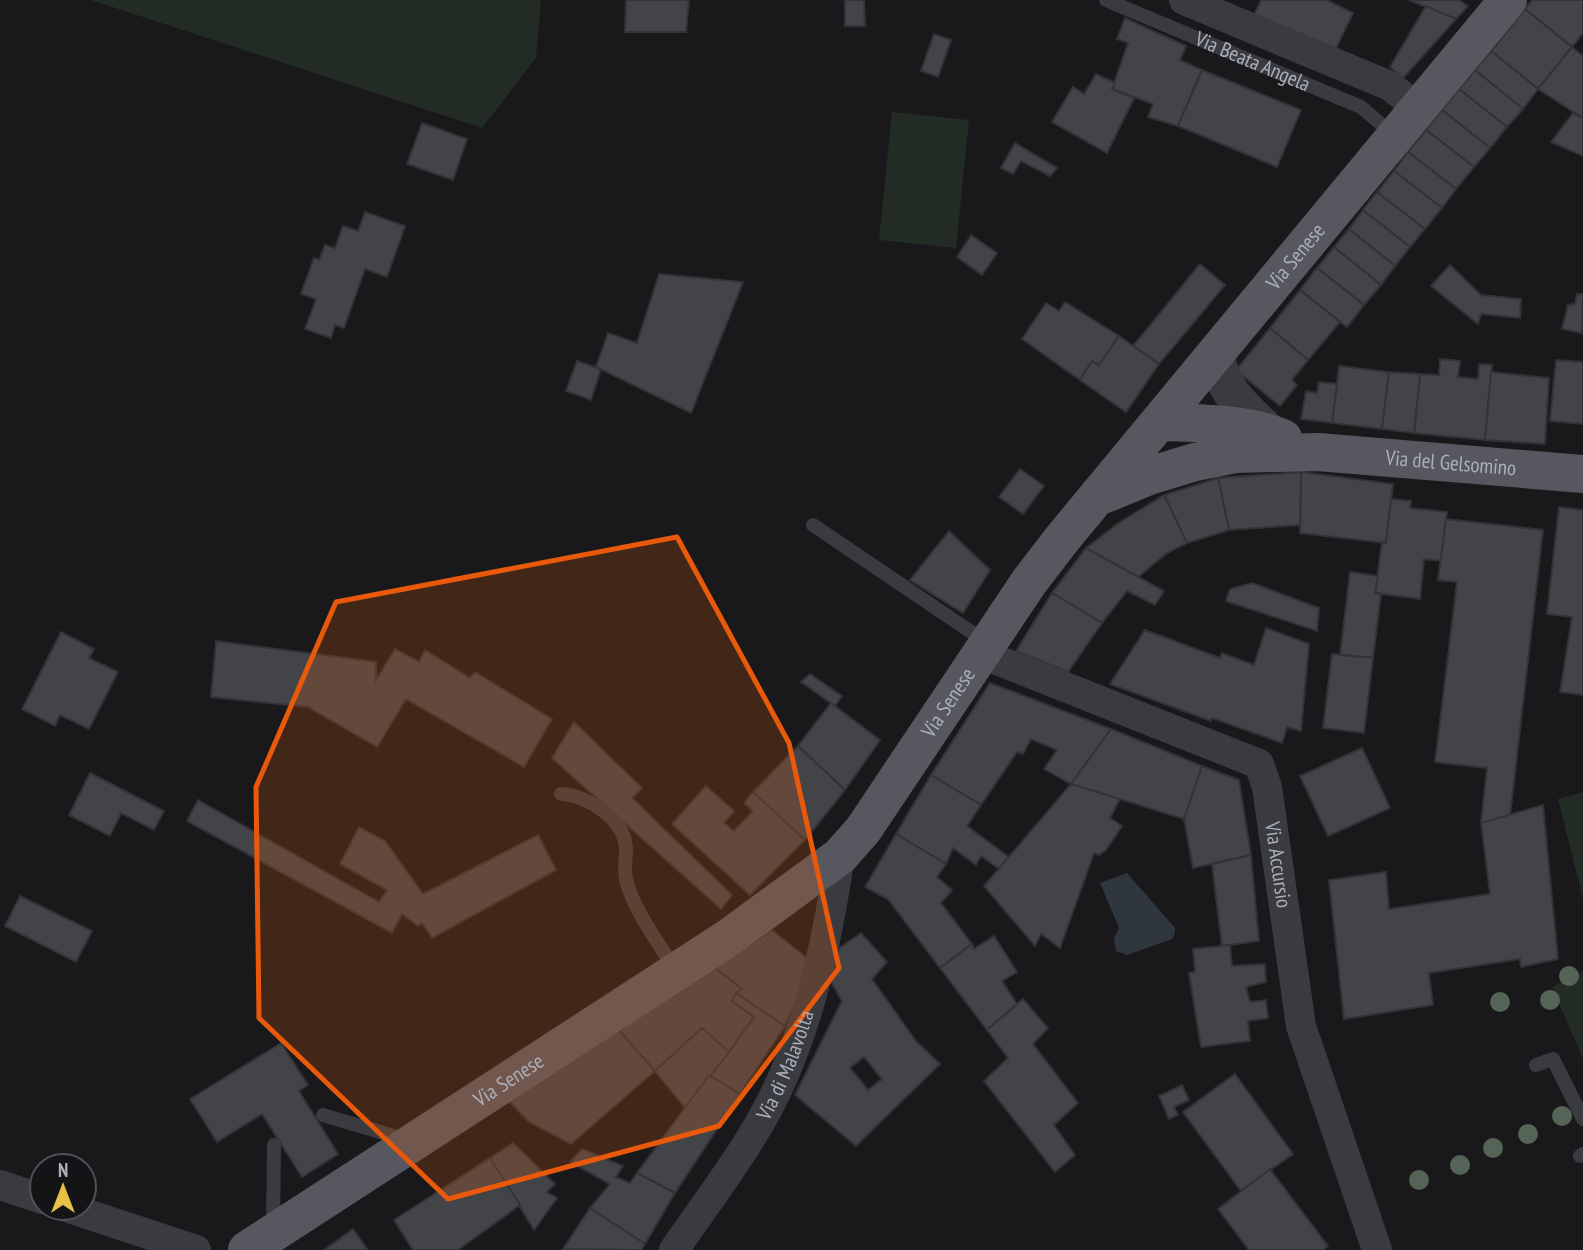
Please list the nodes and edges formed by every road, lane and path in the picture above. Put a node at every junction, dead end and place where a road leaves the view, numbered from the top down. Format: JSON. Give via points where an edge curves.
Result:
{"nodes":[{"id":1,"x":1106,"y":0,"type":"edge"},
{"id":2,"x":1184,"y":0,"type":"edge"},
{"id":3,"x":1508,"y":0,"type":"edge"},
{"id":4,"x":1217,"y":6,"type":"edge"},
{"id":5,"x":1406,"y":121,"type":"junction"},
{"id":6,"x":1216,"y":356,"type":"junction"},
{"id":7,"x":1160,"y":422,"type":"junction"},
{"id":8,"x":1269,"y":432,"type":"junction"},
{"id":9,"x":1318,"y":452,"type":"junction"},
{"id":10,"x":1583,"y":474,"type":"edge"},
{"id":11,"x":1099,"y":496,"type":"junction"},
{"id":12,"x":813,"y":525,"type":"dead end"},
{"id":13,"x":986,"y":648,"type":"junction"},
{"id":14,"x":561,"y":794,"type":"dead end"},
{"id":15,"x":840,"y":856,"type":"junction"},
{"id":16,"x":675,"y":971,"type":"junction"},
{"id":17,"x":1536,"y":1065,"type":"dead end"},
{"id":18,"x":323,"y":1115,"type":"dead end"},
{"id":19,"x":1583,"y":1119,"type":"edge"},
{"id":20,"x":416,"y":1142,"type":"junction"},
{"id":21,"x":274,"y":1145,"type":"dead end"},
{"id":22,"x":0,"y":1185,"type":"edge"},
{"id":23,"x":28,"y":1194,"type":"edge"},
{"id":24,"x":98,"y":1218,"type":"edge"},
{"id":25,"x":260,"y":1242,"type":"edge"},
{"id":26,"x":196,"y":1250,"type":"edge"},
{"id":27,"x":674,"y":1250,"type":"edge"},
{"id":28,"x":1377,"y":1250,"type":"edge"}],
"edges":[{"from":1,"to":5,"type":"lane","name":"Via Beata Angela","via":[[1361,107]]},
{"from":2,"to":4,"type":"street","name":"Via Beata Angela"},
{"from":3,"to":5,"type":"main road","name":"Via Senese"},
{"from":4,"to":5,"type":"street","name":"Via Beata Angela","via":[[1390,86]]},
{"from":5,"to":6,"type":"main road","name":"Via Senese"},
{"from":6,"to":7,"type":"main road","name":"Via Senese"},
{"from":6,"to":8,"type":"street","name":"Via del Gelsomino","via":[[1227,388]]},
{"from":7,"to":8,"type":"main road","name":"Via del Gelsomino"},
{"from":7,"to":11,"type":"main road","name":"Via Senese"},
{"from":8,"to":9,"type":"main road","name":"Via del Gelsomino"},
{"from":9,"to":10,"type":"main road","name":"Via del Gelsomino"},
{"from":9,"to":11,"type":"main road","name":"Via del Gelsomino","via":[[1235,454],[1195,462]]},
{"from":11,"to":13,"type":"main road","name":"Via Senese","via":[[1029,582]]},
{"from":12,"to":13,"type":"lane"},
{"from":13,"to":15,"type":"main road","name":"Via Senese","via":[[863,830]]},
{"from":13,"to":28,"type":"street","name":"Via Accursio","via":[[1259,764],[1267,787],[1301,1026]]},
{"from":14,"to":16,"type":"lane","via":[[591,803],[622,832],[626,882]]},
{"from":15,"to":16,"type":"main road","name":"Via Senese"},
{"from":15,"to":27,"type":"street","name":"Via di Malavolta","via":[[819,967],[788,1063],[759,1125]]},
{"from":16,"to":20,"type":"main road","name":"Via Senese"},
{"from":17,"to":19,"type":"lane","via":[[1553,1059]]},
{"from":18,"to":20,"type":"lane"},
{"from":20,"to":25,"type":"main road","name":"Via Senese"},
{"from":21,"to":25,"type":"lane"},
{"from":22,"to":23,"type":"street"},
{"from":24,"to":26,"type":"street"}]}
